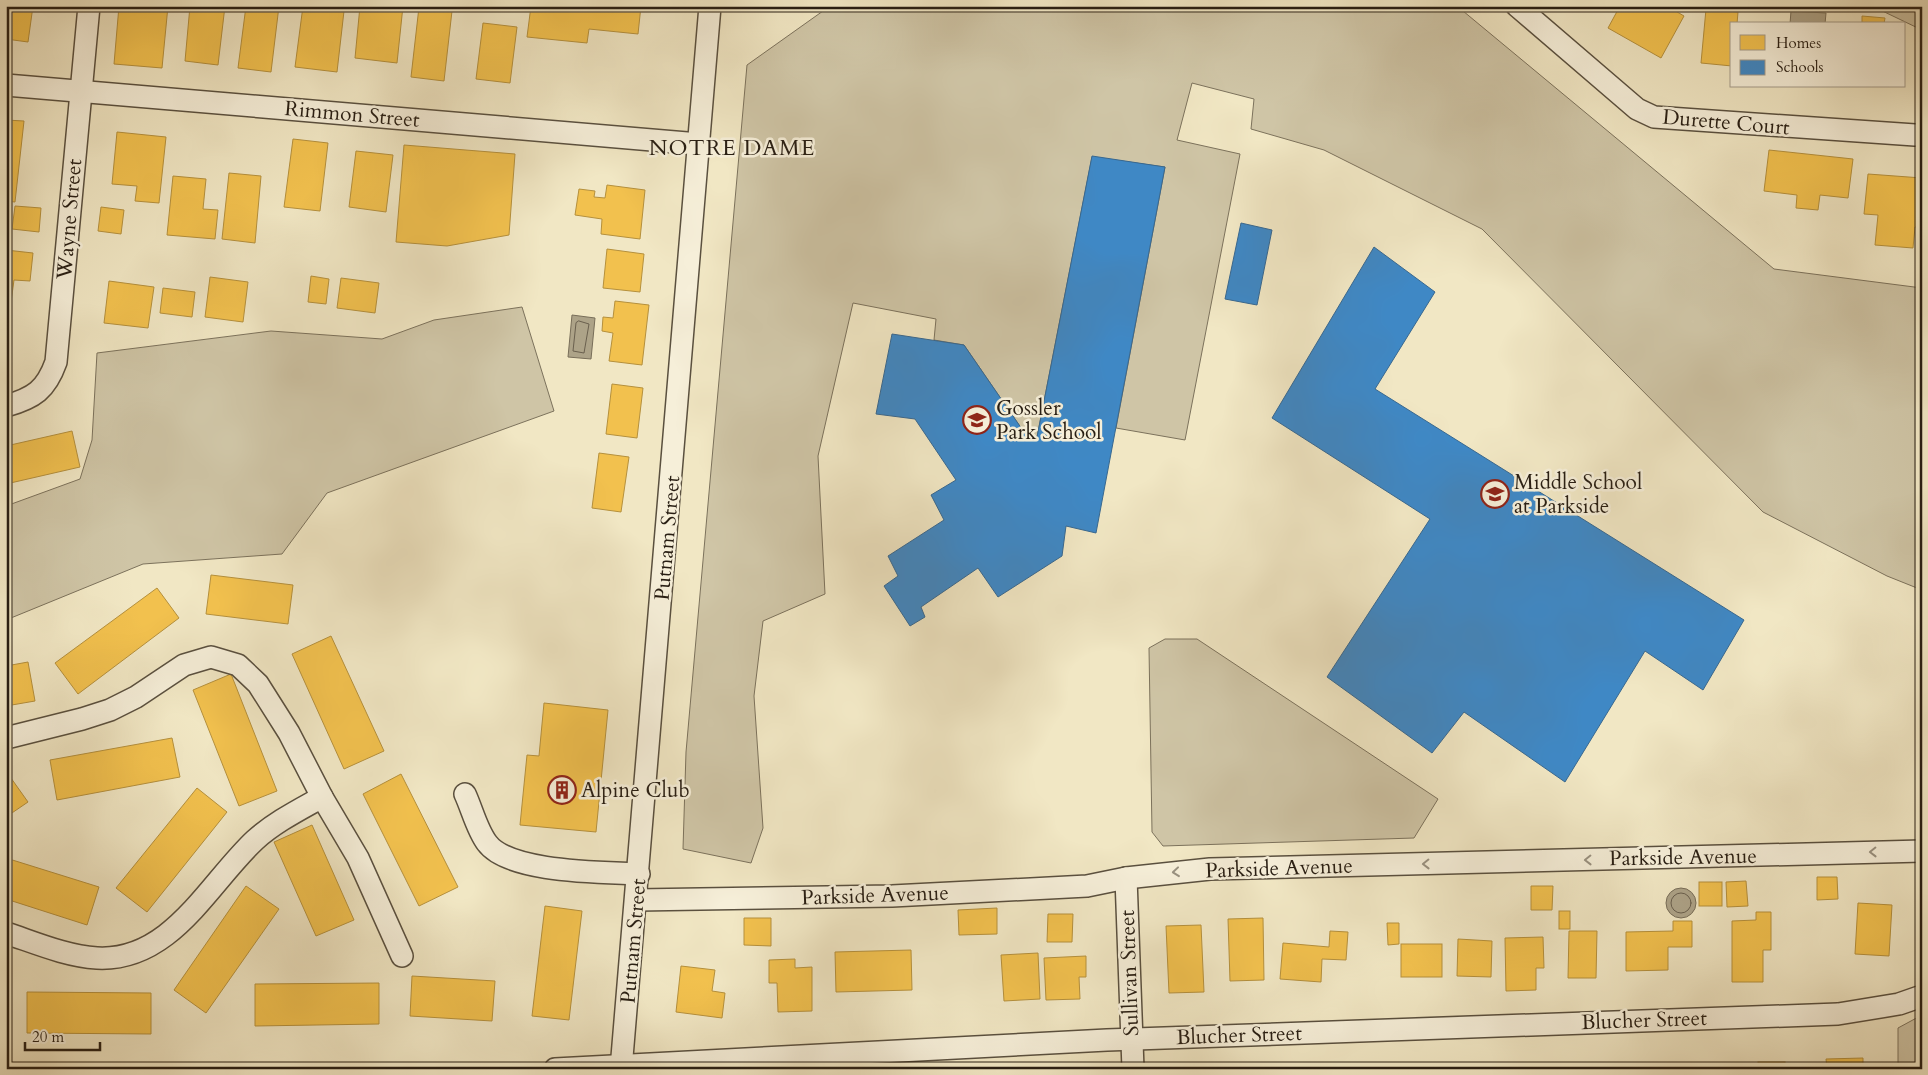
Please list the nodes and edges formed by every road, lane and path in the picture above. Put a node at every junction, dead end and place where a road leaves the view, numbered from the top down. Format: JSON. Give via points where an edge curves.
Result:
{"nodes":[{"id":1,"x":89,"y":6,"type":"edge"},
{"id":2,"x":710,"y":6,"type":"edge"},
{"id":3,"x":1517,"y":6,"type":"edge"},
{"id":4,"x":6,"y":85,"type":"edge"},
{"id":5,"x":81,"y":91,"type":"junction"},
{"id":6,"x":1915,"y":135,"type":"dead end"},
{"id":7,"x":699,"y":144,"type":"junction"},
{"id":8,"x":6,"y":406,"type":"edge"},
{"id":9,"x":6,"y":738,"type":"edge"},
{"id":10,"x":465,"y":794,"type":"dead end"},
{"id":11,"x":322,"y":797,"type":"junction"},
{"id":12,"x":1922,"y":851,"type":"edge"},
{"id":13,"x":639,"y":874,"type":"junction"},
{"id":14,"x":1126,"y":878,"type":"junction"},
{"id":15,"x":637,"y":900,"type":"junction"},
{"id":16,"x":6,"y":933,"type":"edge"},
{"id":17,"x":402,"y":956,"type":"dead end"},
{"id":18,"x":1922,"y":996,"type":"edge"},
{"id":19,"x":1131,"y":1039,"type":"junction"},
{"id":20,"x":621,"y":1066,"type":"edge"},
{"id":21,"x":555,"y":1069,"type":"edge"},
{"id":22,"x":1133,"y":1069,"type":"edge"}],
"edges":[{"from":1,"to":5,"type":"street","name":"Wayne Street"},
{"from":2,"to":7,"type":"street","name":"Putnam Street"},
{"from":3,"to":6,"type":"street","name":"Durette Court","via":[[1637,109],[1654,116]]},
{"from":4,"to":5,"type":"street","name":"Rimmon Street"},
{"from":5,"to":7,"type":"street","name":"Rimmon Street"},
{"from":5,"to":8,"type":"street","name":"Wayne Street","via":[[56,362],[50,379],[39,392]]},
{"from":7,"to":13,"type":"street","name":"Putnam Street"},
{"from":9,"to":11,"type":"street","via":[[110,710],[184,665],[211,657],[238,665],[258,684],[289,733]]},
{"from":10,"to":13,"type":"street","via":[[487,844],[510,861],[565,870]]},
{"from":11,"to":16,"type":"street","via":[[277,822],[255,840],[177,926],[154,945],[127,955],[99,958],[70,954]]},
{"from":11,"to":17,"type":"street","via":[[358,858]]},
{"from":12,"to":14,"type":"street","name":"Parkside Avenue","one_way":true,"via":[[1210,869]]},
{"from":13,"to":15,"type":"street","name":"Putnam Street"},
{"from":14,"to":15,"type":"street","name":"Parkside Avenue","via":[[1087,886],[892,896]]},
{"from":14,"to":19,"type":"street","name":"Sullivan Street"},
{"from":15,"to":20,"type":"street","name":"Putnam Street"},
{"from":18,"to":19,"type":"street","name":"Blucher Street","via":[[1899,1004],[1838,1014]]},
{"from":19,"to":20,"type":"street","name":"Blucher Street"},
{"from":19,"to":22,"type":"street","name":"Sullivan Street"},
{"from":20,"to":21,"type":"street","name":"Blucher Street"}]}
